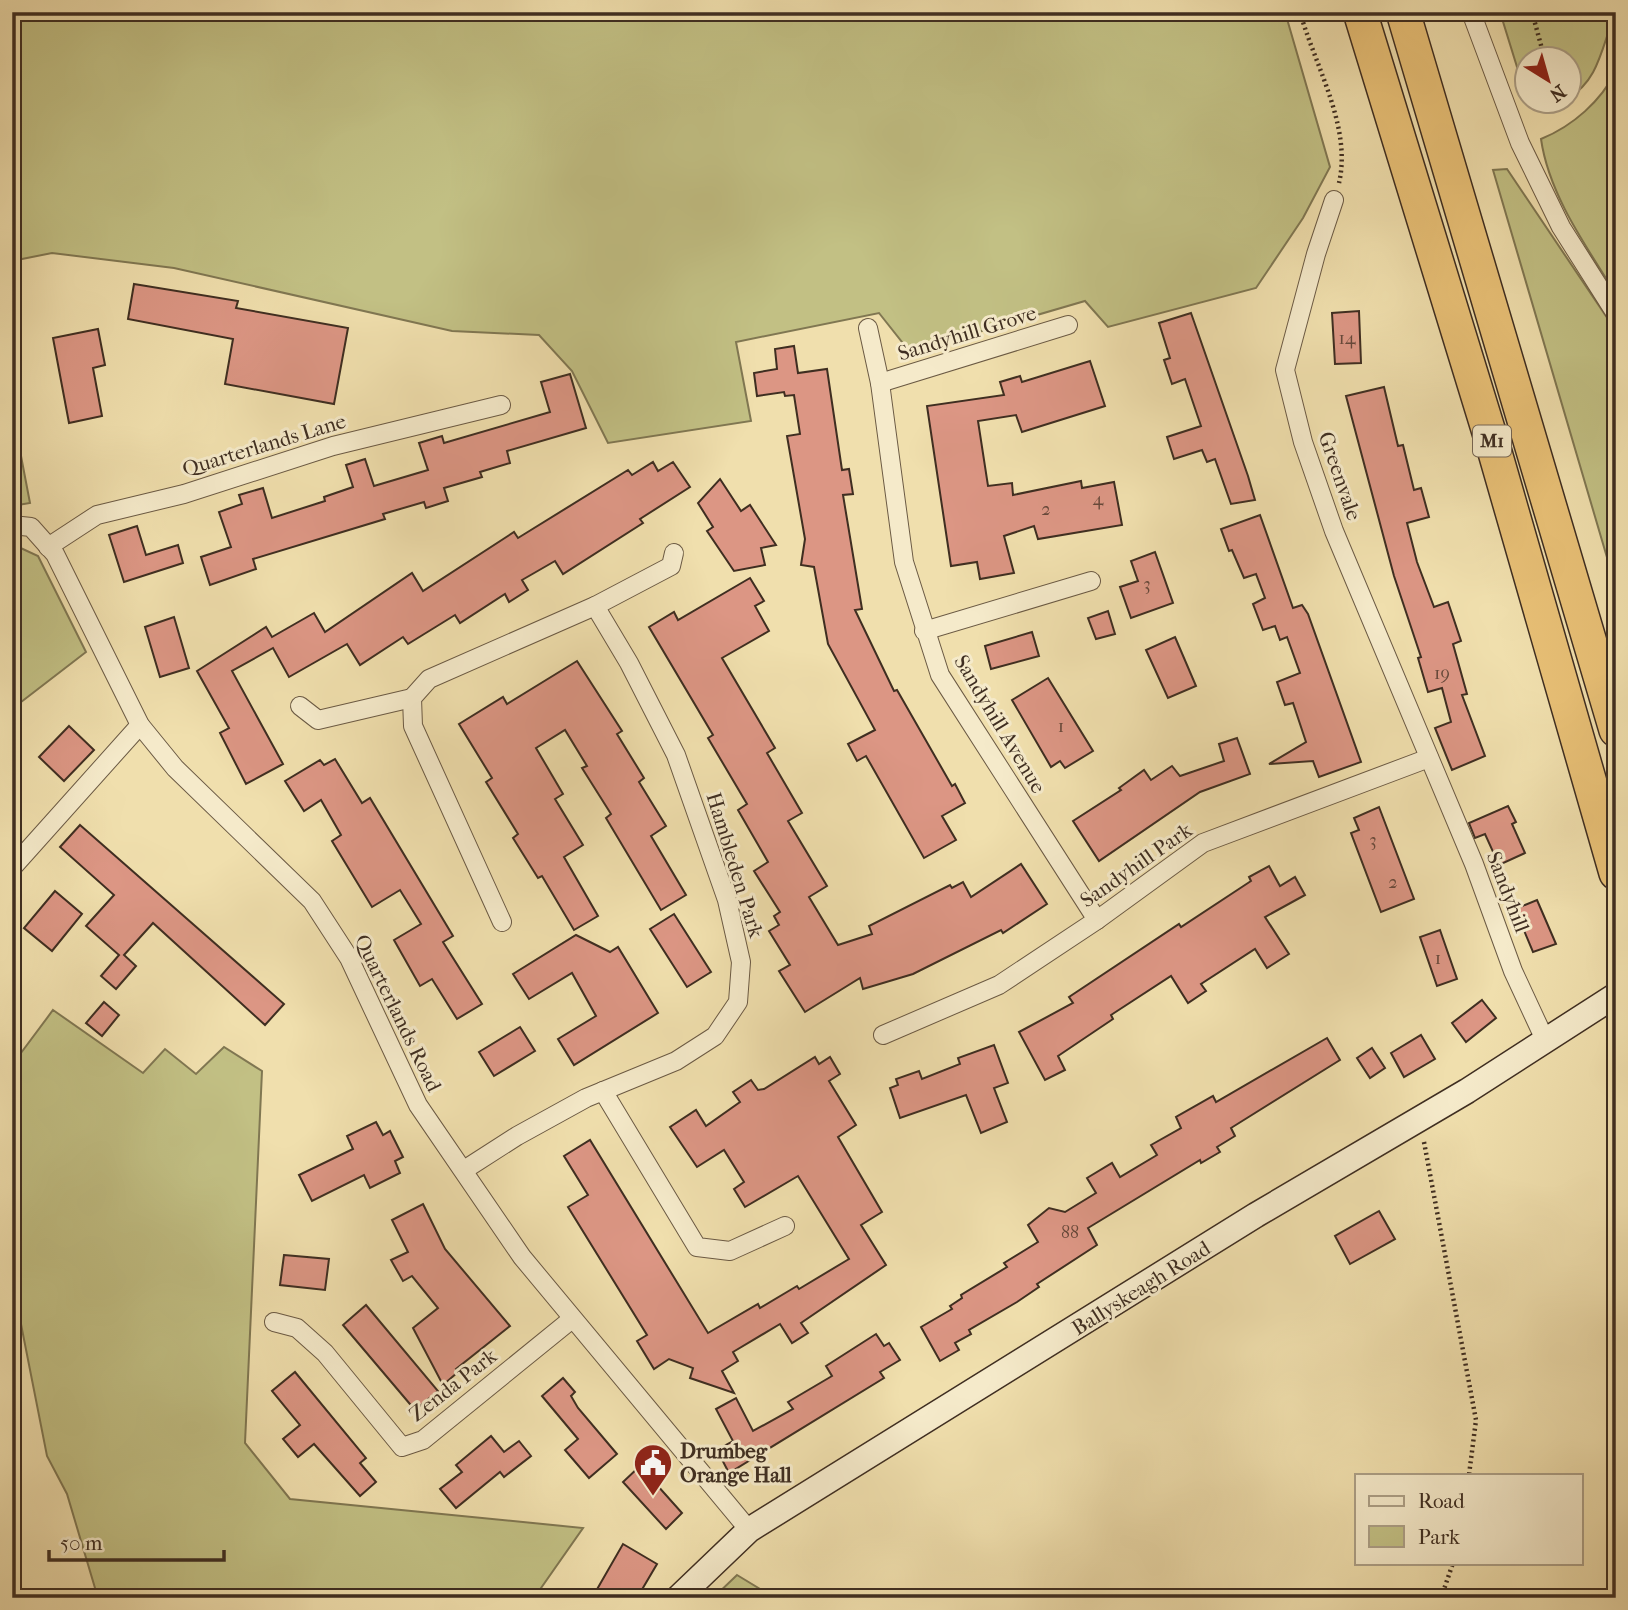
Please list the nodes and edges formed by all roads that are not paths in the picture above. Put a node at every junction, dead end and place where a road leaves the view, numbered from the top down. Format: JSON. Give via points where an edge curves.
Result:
{"nodes":[{"id":1,"x":1360,"y":12,"type":"edge"},
{"id":2,"x":1403,"y":12,"type":"edge"},
{"id":3,"x":1471,"y":12,"type":"edge"},
{"id":4,"x":1334,"y":200,"type":"road end"},
{"id":5,"x":1616,"y":314,"type":"edge"},
{"id":6,"x":1068,"y":325,"type":"dead end"},
{"id":7,"x":868,"y":328,"type":"dead end"},
{"id":8,"x":880,"y":383,"type":"junction"},
{"id":9,"x":501,"y":405,"type":"dead end"},
{"id":10,"x":12,"y":525,"type":"edge"},
{"id":11,"x":48,"y":547,"type":"junction"},
{"id":12,"x":674,"y":553,"type":"dead end"},
{"id":13,"x":1091,"y":581,"type":"dead end"},
{"id":14,"x":595,"y":606,"type":"junction"},
{"id":15,"x":924,"y":631,"type":"junction"},
{"id":16,"x":412,"y":698,"type":"junction"},
{"id":17,"x":300,"y":706,"type":"dead end"},
{"id":18,"x":139,"y":725,"type":"junction"},
{"id":19,"x":1616,"y":730,"type":"edge"},
{"id":20,"x":1429,"y":758,"type":"junction"},
{"id":21,"x":12,"y":868,"type":"edge"},
{"id":22,"x":1616,"y":873,"type":"edge"},
{"id":23,"x":1097,"y":920,"type":"junction"},
{"id":24,"x":502,"y":922,"type":"dead end"},
{"id":25,"x":1616,"y":995,"type":"edge"},
{"id":26,"x":883,"y":1035,"type":"dead end"},
{"id":27,"x":1546,"y":1042,"type":"junction"},
{"id":28,"x":603,"y":1091,"type":"junction"},
{"id":29,"x":464,"y":1170,"type":"junction"},
{"id":30,"x":785,"y":1226,"type":"dead end"},
{"id":31,"x":572,"y":1319,"type":"junction"},
{"id":32,"x":274,"y":1322,"type":"dead end"},
{"id":33,"x":749,"y":1531,"type":"junction"},
{"id":34,"x":678,"y":1598,"type":"edge"}],
"edges":[{"from":1,"to":22,"type":"highway","number":"M1","via":[[1492,442]]},
{"from":2,"to":19,"type":"highway","number":"M1"},
{"from":3,"to":5,"type":"street","via":[[1520,143],[1561,227]]},
{"from":4,"to":20,"type":"street","name":"Greenvale","via":[[1285,370],[1303,442],[1334,531]]},
{"from":6,"to":8,"type":"street","name":"Sandyhill Grove"},
{"from":7,"to":8,"type":"street","name":"Sandyhill Avenue"},
{"from":8,"to":15,"type":"street","name":"Sandyhill Avenue","via":[[898,530]]},
{"from":9,"to":11,"type":"street","name":"Quarterlands Lane","via":[[333,446],[184,494],[97,515]]},
{"from":10,"to":11,"type":"street","name":"Quarterlands Road","via":[[31,527]]},
{"from":11,"to":18,"type":"street","name":"Quarterlands Road"},
{"from":12,"to":14,"type":"street","via":[[671,566]]},
{"from":13,"to":15,"type":"street"},
{"from":14,"to":16,"type":"street","via":[[429,679]]},
{"from":14,"to":28,"type":"street","name":"Hambleden Park","via":[[676,755],[727,900],[741,962],[738,1002],[715,1036],[676,1061]]},
{"from":15,"to":23,"type":"street","name":"Sandyhill Avenue","via":[[940,675]]},
{"from":16,"to":17,"type":"street","via":[[318,720]]},
{"from":16,"to":24,"type":"street","via":[[413,726]]},
{"from":18,"to":21,"type":"street"},
{"from":18,"to":29,"type":"street","name":"Quarterlands Road","via":[[175,768],[312,901],[349,958],[418,1105]]},
{"from":20,"to":23,"type":"street","name":"Sandyhill Park","via":[[1203,843]]},
{"from":20,"to":27,"type":"street","name":"Sandyhill"},
{"from":23,"to":26,"type":"street","name":"Sandyhill Park","via":[[999,985]]},
{"from":25,"to":27,"type":"main road","name":"Ballyskeagh Road"},
{"from":27,"to":33,"type":"main road","name":"Ballyskeagh Road","via":[[1256,1215]]},
{"from":28,"to":29,"type":"street","name":"Hambleden Park"},
{"from":28,"to":30,"type":"street","via":[[697,1247],[730,1251]]},
{"from":29,"to":31,"type":"street","name":"Quarterlands Road","via":[[522,1257]]},
{"from":31,"to":32,"type":"street","name":"Zenda Park","via":[[422,1440],[402,1447],[325,1353],[297,1328]]},
{"from":31,"to":33,"type":"street","name":"Quarterlands Road"},
{"from":33,"to":34,"type":"main road","name":"Ballyskeagh Road"}]}
